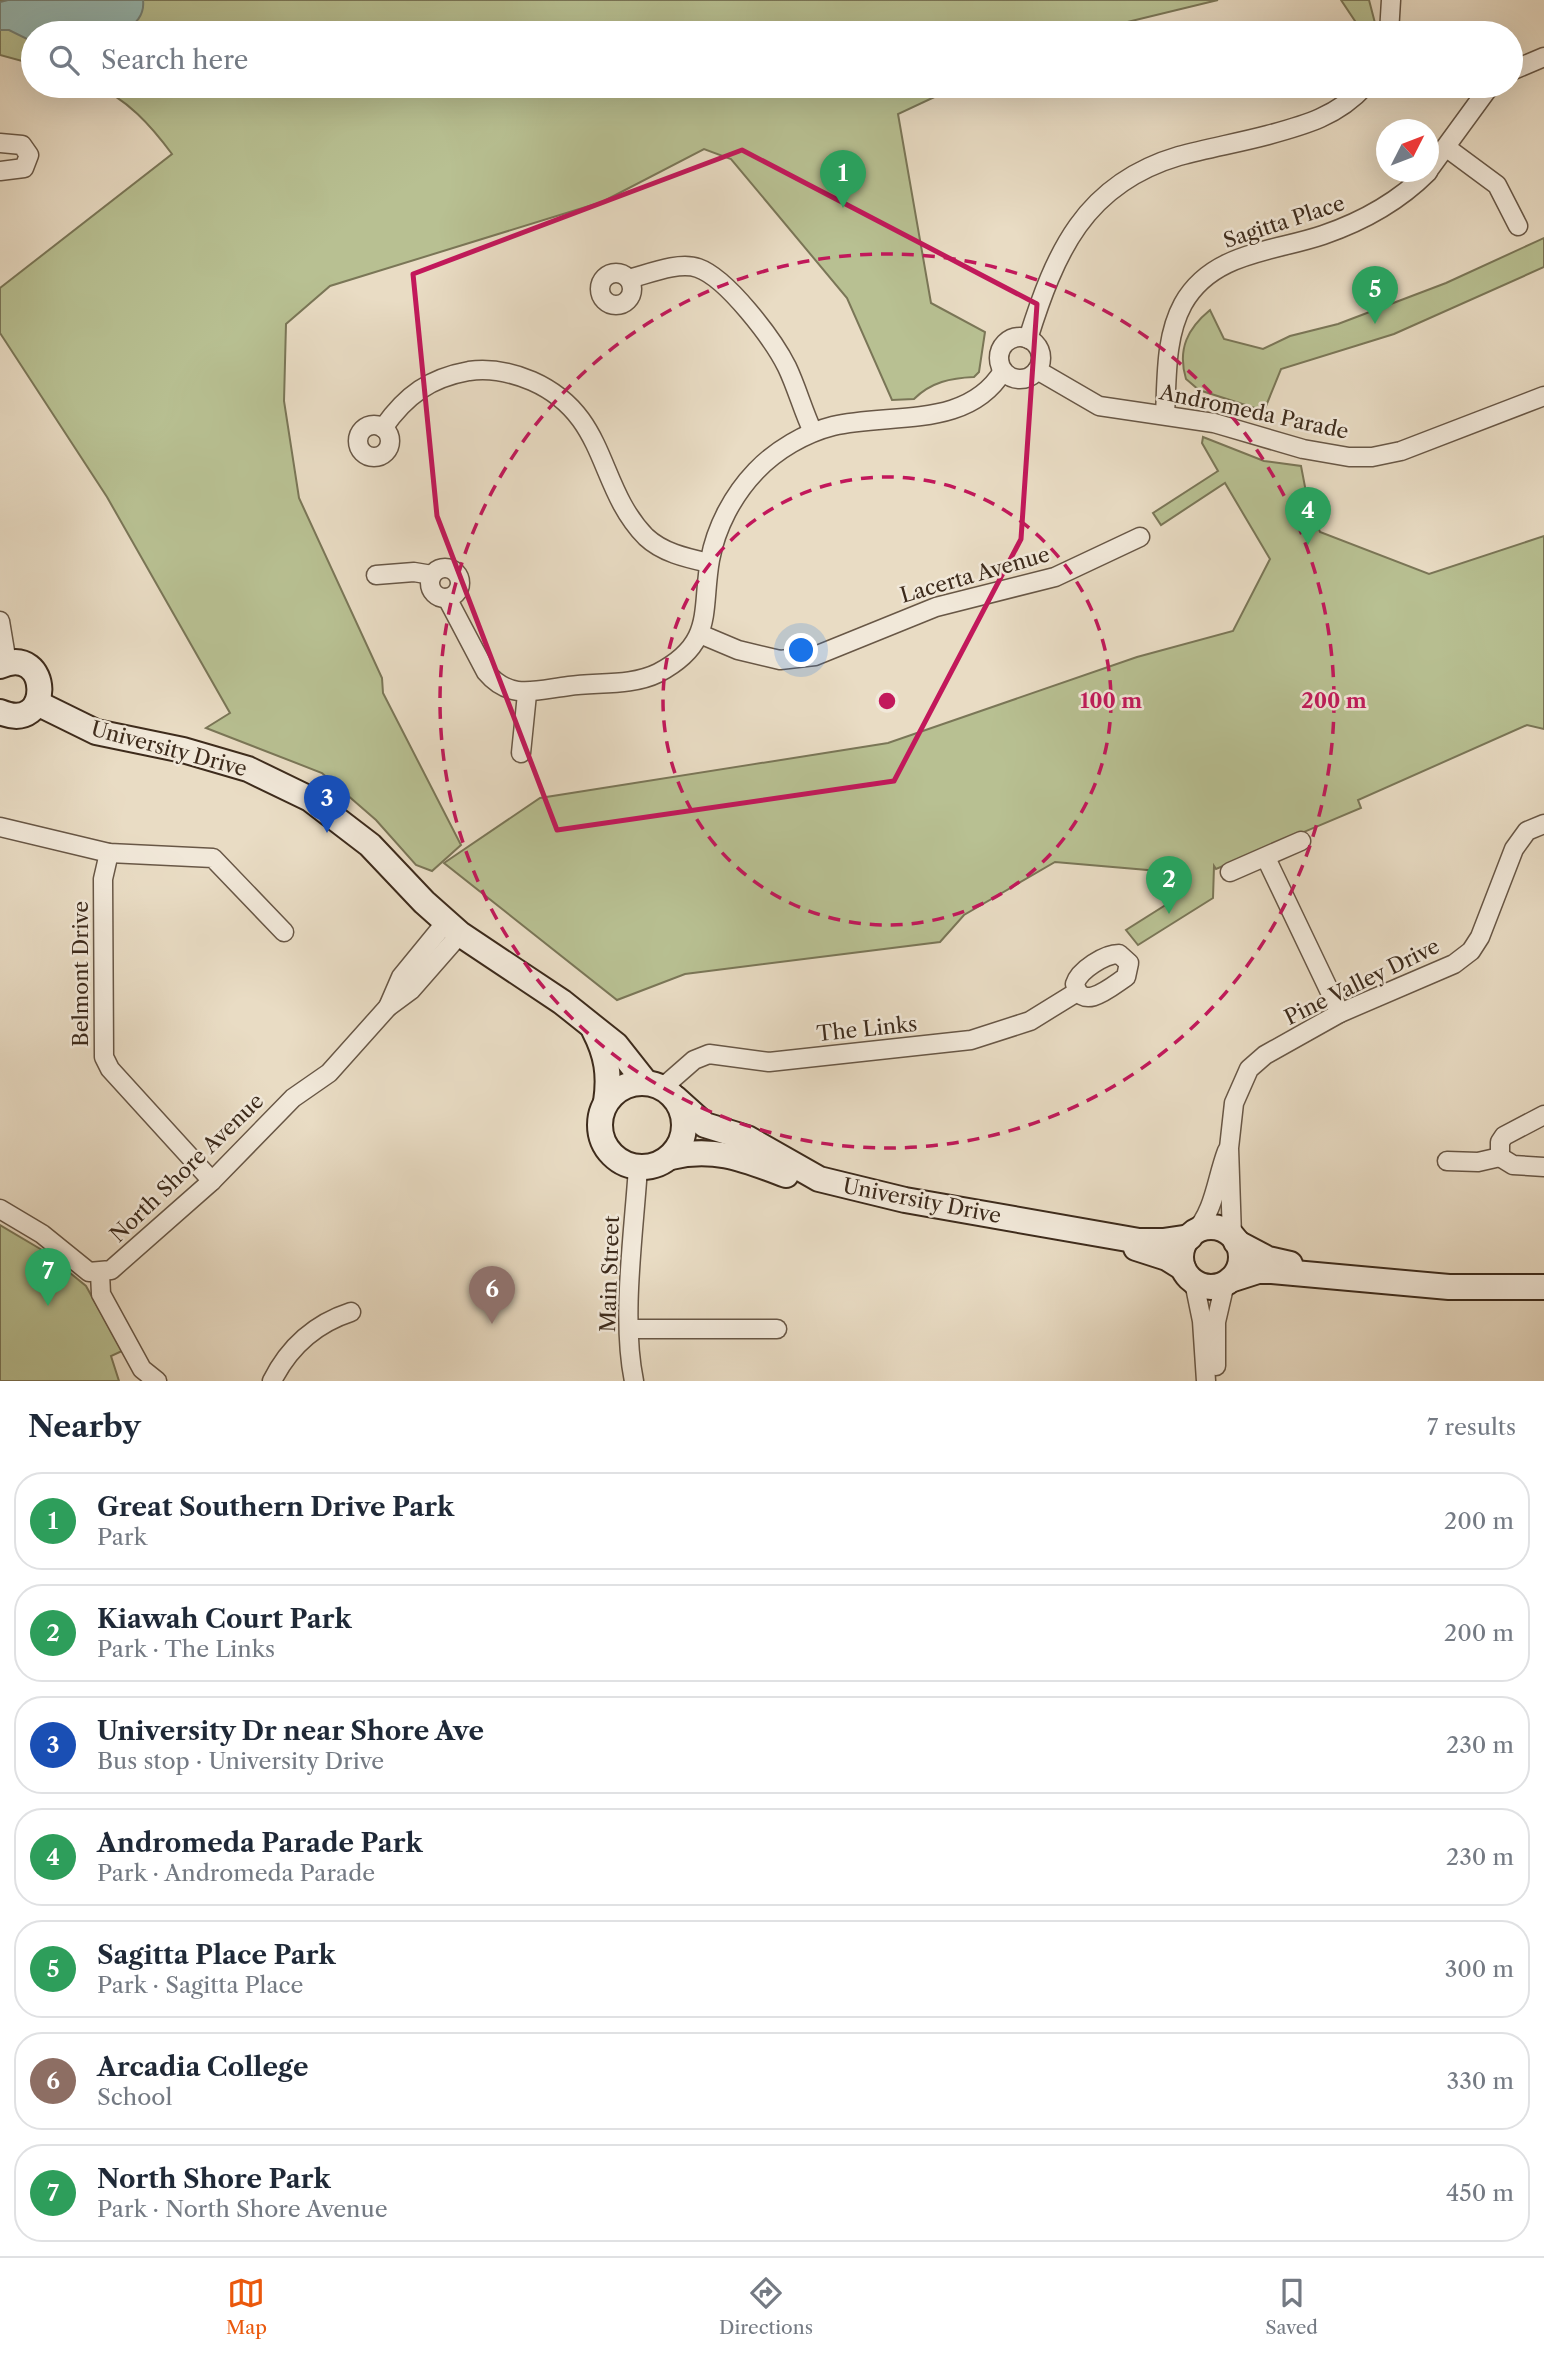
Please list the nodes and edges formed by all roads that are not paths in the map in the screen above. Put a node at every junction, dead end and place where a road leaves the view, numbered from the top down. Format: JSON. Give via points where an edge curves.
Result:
{"nodes":[{"id":1,"x":1391,"y":0,"type":"edge"},
{"id":2,"x":1390,"y":21,"type":"edge"},
{"id":3,"x":1544,"y":57,"type":"edge"},
{"id":4,"x":1523,"y":66,"type":"edge"},
{"id":5,"x":1354,"y":98,"type":"edge"},
{"id":6,"x":1482,"y":98,"type":"edge"},
{"id":7,"x":0,"y":143,"type":"edge"},
{"id":8,"x":1447,"y":148,"type":"junction"},
{"id":9,"x":1439,"y":158,"type":"edge"},
{"id":10,"x":0,"y":171,"type":"edge"},
{"id":11,"x":1414,"y":182,"type":"edge"},
{"id":12,"x":1518,"y":226,"type":"dead end"},
{"id":13,"x":629,"y":279,"type":"dead end"},
{"id":14,"x":1028,"y":339,"type":"junction"},
{"id":15,"x":1037,"y":370,"type":"junction"},
{"id":16,"x":1003,"y":371,"type":"junction"},
{"id":17,"x":1544,"y":396,"type":"edge"},
{"id":18,"x":1165,"y":415,"type":"junction"},
{"id":19,"x":383,"y":428,"type":"dead end"},
{"id":20,"x":813,"y":432,"type":"junction"},
{"id":21,"x":1140,"y":537,"type":"dead end"},
{"id":22,"x":709,"y":563,"type":"junction"},
{"id":23,"x":376,"y":575,"type":"dead end"},
{"id":24,"x":432,"y":575,"type":"junction"},
{"id":25,"x":447,"y":598,"type":"junction"},
{"id":26,"x":0,"y":621,"type":"edge"},
{"id":27,"x":700,"y":634,"type":"junction"},
{"id":28,"x":3,"y":665,"type":"edge"},
{"id":29,"x":527,"y":694,"type":"junction"},
{"id":30,"x":37,"y":703,"type":"junction"},
{"id":31,"x":0,"y":712,"type":"edge"},
{"id":32,"x":521,"y":753,"type":"dead end"},
{"id":33,"x":1544,"y":824,"type":"edge"},
{"id":34,"x":0,"y":827,"type":"edge"},
{"id":35,"x":1301,"y":841,"type":"dead end"},
{"id":36,"x":108,"y":853,"type":"junction"},
{"id":37,"x":1266,"y":858,"type":"junction"},
{"id":38,"x":1230,"y":872,"type":"dead end"},
{"id":39,"x":453,"y":928,"type":"junction"},
{"id":40,"x":284,"y":932,"type":"dead end"},
{"id":41,"x":1077,"y":992,"type":"dead end"},
{"id":42,"x":1340,"y":1013,"type":"junction"},
{"id":43,"x":594,"y":1030,"type":"junction"},
{"id":44,"x":661,"y":1090,"type":"junction"},
{"id":45,"x":606,"y":1102,"type":"junction"},
{"id":46,"x":1544,"y":1115,"type":"edge"},
{"id":47,"x":1229,"y":1148,"type":"junction"},
{"id":48,"x":671,"y":1157,"type":"junction"},
{"id":49,"x":1500,"y":1157,"type":"junction"},
{"id":50,"x":1447,"y":1161,"type":"dead end"},
{"id":51,"x":638,"y":1167,"type":"junction"},
{"id":52,"x":1544,"y":1167,"type":"edge"},
{"id":53,"x":212,"y":1181,"type":"junction"},
{"id":54,"x":0,"y":1209,"type":"edge"},
{"id":55,"x":1192,"y":1235,"type":"junction"},
{"id":56,"x":1234,"y":1239,"type":"junction"},
{"id":57,"x":100,"y":1273,"type":"junction"},
{"id":58,"x":1189,"y":1275,"type":"junction"},
{"id":59,"x":1544,"y":1278,"type":"edge"},
{"id":60,"x":1228,"y":1282,"type":"junction"},
{"id":61,"x":1544,"y":1287,"type":"edge"},
{"id":62,"x":351,"y":1312,"type":"dead end"},
{"id":63,"x":630,"y":1329,"type":"junction"},
{"id":64,"x":776,"y":1329,"type":"dead end"},
{"id":65,"x":157,"y":1381,"type":"edge"},
{"id":66,"x":272,"y":1381,"type":"edge"},
{"id":67,"x":634,"y":1381,"type":"edge"},
{"id":68,"x":1206,"y":1381,"type":"edge"},
{"id":69,"x":1216,"y":1381,"type":"edge"}],
"edges":[{"from":1,"to":2,"type":"street"},
{"from":3,"to":4,"type":"street"},
{"from":5,"to":14,"type":"street","via":[[1317,122],[1178,156],[1105,195],[1062,247]]},
{"from":6,"to":8,"type":"street","name":"Sagitta Place"},
{"from":7,"to":10,"type":"street","via":[[22,145],[29,155],[24,168]]},
{"from":8,"to":9,"type":"street","name":"Sagitta Place"},
{"from":8,"to":12,"type":"street","via":[[1497,186]]},
{"from":11,"to":18,"type":"street","name":"Sagitta Place","via":[[1359,221],[1322,236],[1239,257],[1214,271],[1191,293],[1173,331]]},
{"from":13,"to":20,"type":"street","via":[[696,267],[719,280],[787,367]]},
{"from":14,"to":15,"type":"street","via":[[1040,352]]},
{"from":14,"to":16,"type":"street","via":[[1014,338],[1003,345],[999,358]]},
{"from":15,"to":16,"type":"street","via":[[1020,379]]},
{"from":15,"to":18,"type":"street","name":"Andromeda Parade","via":[[1099,406]]},
{"from":16,"to":20,"type":"street","via":[[993,388],[947,412],[836,425]]},
{"from":17,"to":18,"type":"street","name":"Andromeda Parade","via":[[1401,451],[1372,457],[1331,456],[1214,423]]},
{"from":19,"to":22,"type":"street","via":[[411,394],[432,381],[474,371],[521,376],[563,399],[581,418],[625,506],[649,539],[664,550]]},
{"from":20,"to":22,"type":"street","via":[[774,456],[746,482],[721,523]]},
{"from":21,"to":27,"type":"street","name":"Lacerta Avenue","via":[[1055,577],[936,607],[815,656],[780,660]]},
{"from":22,"to":27,"type":"street","via":[[707,610]]},
{"from":23,"to":24,"type":"street"},
{"from":24,"to":25,"type":"street","via":[[434,594]]},
{"from":24,"to":25,"type":"street","via":[[444,568],[457,575],[458,589]]},
{"from":25,"to":29,"type":"street","via":[[486,673],[502,687]]},
{"from":26,"to":28,"type":"street"},
{"from":27,"to":29,"type":"street","via":[[657,673]]},
{"from":28,"to":30,"type":"street","via":[[25,664],[32,670],[41,686]]},
{"from":29,"to":32,"type":"street"},
{"from":30,"to":31,"type":"street","via":[[16,716]]},
{"from":30,"to":39,"type":"street","name":"University Drive","via":[[96,732],[183,750],[280,783],[310,799],[349,828]]},
{"from":33,"to":42,"type":"street","name":"Pine Valley Drive","via":[[1527,831],[1514,849],[1471,951],[1454,964]]},
{"from":34,"to":36,"type":"street"},
{"from":35,"to":37,"type":"street"},
{"from":36,"to":40,"type":"street","via":[[213,858]]},
{"from":36,"to":53,"type":"street","name":"Belmont Drive","via":[[103,880],[104,1057]]},
{"from":37,"to":38,"type":"street"},
{"from":37,"to":42,"type":"street"},
{"from":39,"to":43,"type":"street","name":"University Drive","via":[[562,1002]]},
{"from":39,"to":53,"type":"street","name":"North Shore Avenue","via":[[401,977],[388,1007],[329,1073],[293,1098]]},
{"from":41,"to":44,"type":"street","name":"The Links","via":[[1030,1021],[971,1040],[769,1062],[709,1054],[694,1060]]},
{"from":42,"to":47,"type":"street","name":"Pine Valley Drive","via":[[1265,1055],[1249,1069],[1234,1103]]},
{"from":43,"to":44,"type":"street","name":"University Drive","via":[[616,1045]]},
{"from":43,"to":45,"type":"street","name":"University Drive","via":[[608,1069]]},
{"from":44,"to":45,"type":"street","via":[[623,1087]]},
{"from":44,"to":48,"type":"street","via":[[681,1109],[684,1135]]},
{"from":44,"to":55,"type":"street","name":"University Drive","via":[[705,1125],[747,1138],[803,1172],[860,1191],[1139,1241]]},
{"from":45,"to":51,"type":"street","via":[[600,1116],[604,1144],[612,1156]]},
{"from":46,"to":49,"type":"street","via":[[1504,1136]]},
{"from":47,"to":55,"type":"street","name":"Pine Valley Drive","via":[[1210,1212]]},
{"from":47,"to":56,"type":"street","name":"Pine Valley Drive"},
{"from":48,"to":51,"type":"street"},
{"from":48,"to":58,"type":"street","name":"University Drive","via":[[694,1151],[718,1152],[848,1196],[1134,1247],[1167,1258]]},
{"from":49,"to":50,"type":"street"},
{"from":49,"to":52,"type":"street","via":[[1513,1165]]},
{"from":51,"to":63,"type":"street","name":"Main Street"},
{"from":53,"to":57,"type":"street","name":"North Shore Avenue","via":[[119,1265]]},
{"from":54,"to":57,"type":"street","via":[[42,1234],[89,1272]]},
{"from":55,"to":56,"type":"street","via":[[1214,1228]]},
{"from":55,"to":58,"type":"street","via":[[1182,1252]]},
{"from":56,"to":59,"type":"street","via":[[1268,1259],[1285,1263],[1459,1278]]},
{"from":56,"to":60,"type":"street","via":[[1241,1258]]},
{"from":57,"to":65,"type":"street","via":[[101,1294],[142,1369]]},
{"from":58,"to":60,"type":"street","via":[[1210,1287]]},
{"from":58,"to":68,"type":"street","via":[[1202,1321]]},
{"from":60,"to":61,"type":"street","via":[[1272,1271],[1450,1287]]},
{"from":60,"to":69,"type":"street","via":[[1216,1322]]},
{"from":62,"to":66,"type":"street","via":[[310,1333],[284,1357]]},
{"from":63,"to":64,"type":"street"},
{"from":63,"to":67,"type":"street","name":"Main Street"}]}
